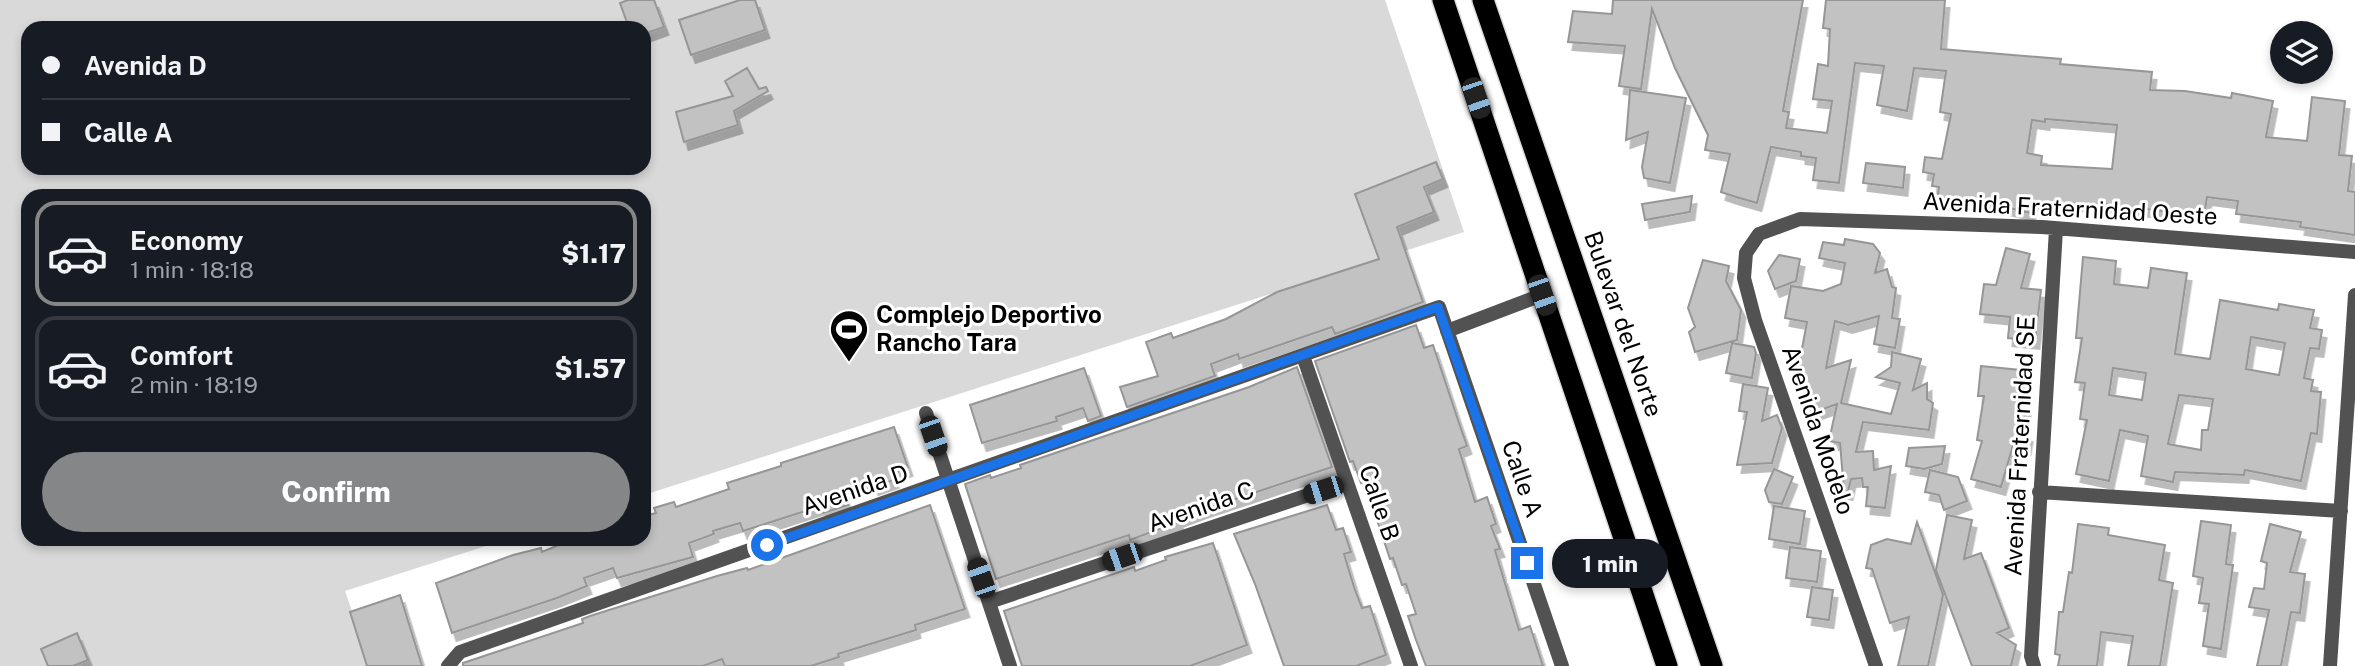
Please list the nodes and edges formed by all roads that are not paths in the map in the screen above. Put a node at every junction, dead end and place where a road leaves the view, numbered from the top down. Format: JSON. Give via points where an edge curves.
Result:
{"nodes":[{"id":1,"x":1443,"y":0,"type":"edge"},
{"id":2,"x":1483,"y":0,"type":"edge"},
{"id":3,"x":1783,"y":224,"type":"joint"},
{"id":4,"x":2056,"y":229,"type":"junction"},
{"id":5,"x":2355,"y":252,"type":"edge"},
{"id":6,"x":1542,"y":295,"type":"junction"},
{"id":7,"x":2355,"y":295,"type":"edge"},
{"id":8,"x":1438,"y":307,"type":"joint"},
{"id":9,"x":1447,"y":331,"type":"junction"},
{"id":10,"x":1304,"y":356,"type":"junction"},
{"id":11,"x":926,"y":413,"type":"dead end"},
{"id":12,"x":949,"y":482,"type":"junction"},
{"id":13,"x":1347,"y":482,"type":"junction"},
{"id":14,"x":2039,"y":492,"type":"junction"},
{"id":15,"x":2341,"y":511,"type":"junction"},
{"id":16,"x":989,"y":602,"type":"junction"},
{"id":17,"x":448,"y":665,"type":"edge"},
{"id":18,"x":1010,"y":666,"type":"edge"},
{"id":19,"x":1411,"y":666,"type":"edge"},
{"id":20,"x":1562,"y":666,"type":"edge"},
{"id":21,"x":1667,"y":666,"type":"edge"},
{"id":22,"x":1712,"y":666,"type":"edge"},
{"id":23,"x":1876,"y":666,"type":"edge"},
{"id":24,"x":2035,"y":666,"type":"edge"},
{"id":25,"x":2330,"y":666,"type":"edge"}],
"edges":[{"from":1,"to":6,"type":"highway"},
{"from":2,"to":22,"type":"highway","name":"Bulevar del Norte"},
{"from":3,"to":4,"type":"street","name":"Avenida Fraternidad Oeste","via":[[1800,219]]},
{"from":3,"to":23,"type":"street","name":"Avenida Modelo","via":[[1759,234],[1746,253],[1744,278]]},
{"from":4,"to":5,"type":"street","name":"Avenida Fraternidad Oeste"},
{"from":4,"to":14,"type":"street","name":"Avenida Fraternidad SE"},
{"from":6,"to":9,"type":"street"},
{"from":6,"to":21,"type":"highway"},
{"from":7,"to":15,"type":"street"},
{"from":8,"to":9,"type":"street","name":"Calle A"},
{"from":8,"to":10,"type":"street","name":"Avenida D"},
{"from":9,"to":20,"type":"street","name":"Calle A"},
{"from":10,"to":12,"type":"street","name":"Avenida D"},
{"from":10,"to":13,"type":"street","name":"Calle B"},
{"from":11,"to":12,"type":"street"},
{"from":12,"to":16,"type":"street"},
{"from":12,"to":17,"type":"street","name":"Avenida D","via":[[460,652]]},
{"from":13,"to":16,"type":"street","name":"Avenida C"},
{"from":13,"to":19,"type":"street","name":"Calle B"},
{"from":14,"to":15,"type":"street"},
{"from":14,"to":24,"type":"street","name":"Avenida Fraternidad SE","via":[[2031,656]]},
{"from":15,"to":25,"type":"street"},
{"from":16,"to":18,"type":"street"}]}
